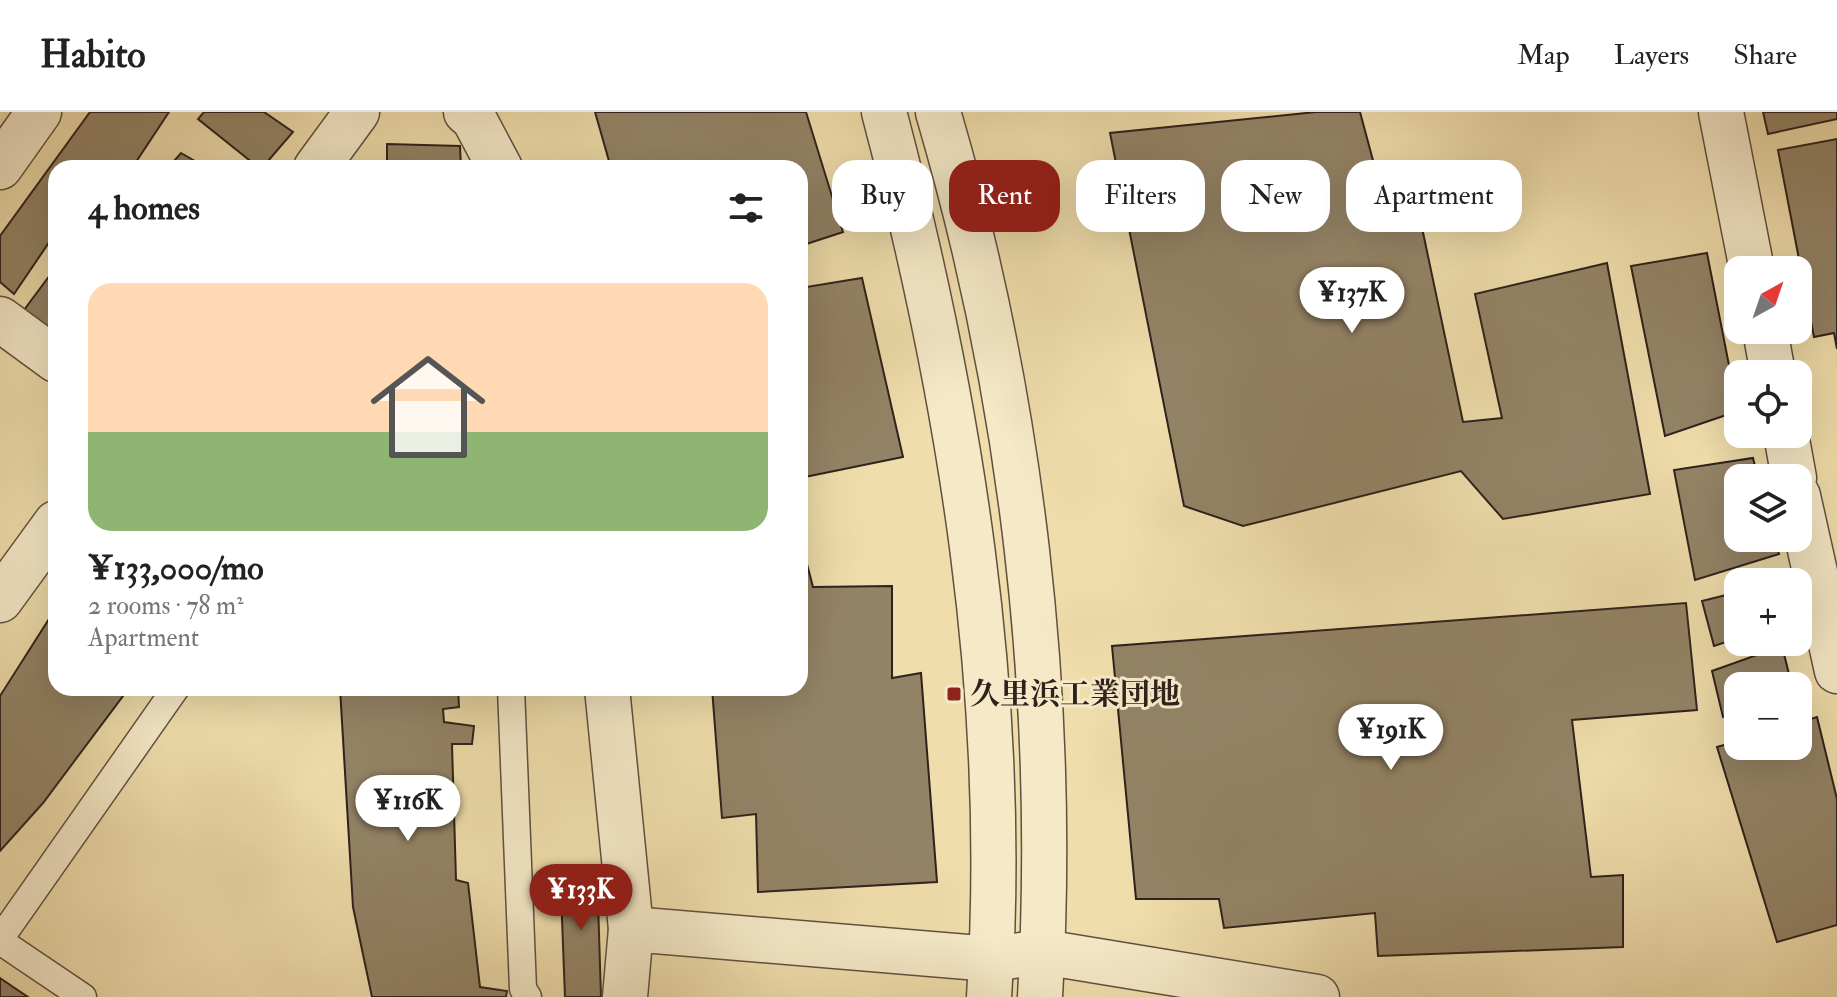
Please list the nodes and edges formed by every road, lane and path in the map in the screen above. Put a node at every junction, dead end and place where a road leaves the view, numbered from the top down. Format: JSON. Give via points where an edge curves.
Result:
{"nodes":[{"id":1,"x":39,"y":112,"type":"edge"},
{"id":2,"x":357,"y":112,"type":"edge"},
{"id":3,"x":466,"y":112,"type":"edge"},
{"id":4,"x":884,"y":112,"type":"edge"},
{"id":5,"x":938,"y":112,"type":"edge"},
{"id":6,"x":1721,"y":112,"type":"edge"},
{"id":7,"x":322,"y":160,"type":"edge"},
{"id":8,"x":496,"y":160,"type":"edge"},
{"id":9,"x":0,"y":167,"type":"edge"},
{"id":10,"x":1749,"y":256,"type":"edge"},
{"id":11,"x":0,"y":319,"type":"edge"},
{"id":12,"x":48,"y":354,"type":"edge"},
{"id":13,"x":48,"y":534,"type":"edge"},
{"id":14,"x":1810,"y":552,"type":"edge"},
{"id":15,"x":0,"y":600,"type":"edge"},
{"id":16,"x":1837,"y":671,"type":"edge"},
{"id":17,"x":170,"y":696,"type":"edge"},
{"id":18,"x":511,"y":696,"type":"edge"},
{"id":19,"x":608,"y":696,"type":"edge"},
{"id":20,"x":631,"y":929,"type":"junction"},
{"id":21,"x":0,"y":940,"type":"edge"},
{"id":22,"x":1043,"y":952,"type":"junction"},
{"id":23,"x":990,"y":978,"type":"edge"},
{"id":24,"x":83,"y":997,"type":"edge"},
{"id":25,"x":528,"y":997,"type":"edge"},
{"id":26,"x":625,"y":997,"type":"edge"},
{"id":27,"x":1040,"y":997,"type":"edge"},
{"id":28,"x":1317,"y":997,"type":"edge"}],
"edges":[{"from":1,"to":9,"type":"street"},
{"from":2,"to":7,"type":"street"},
{"from":3,"to":8,"type":"street"},
{"from":4,"to":23,"type":"street","via":[[952,408],[977,577],[993,766]]},
{"from":5,"to":22,"type":"street","via":[[986,303],[1024,531],[1044,783]]},
{"from":6,"to":10,"type":"street"},
{"from":11,"to":12,"type":"street"},
{"from":13,"to":15,"type":"street"},
{"from":14,"to":16,"type":"street"},
{"from":17,"to":21,"type":"lane"},
{"from":18,"to":25,"type":"lane","via":[[523,989]]},
{"from":19,"to":20,"type":"street"},
{"from":20,"to":23,"type":"street"},
{"from":20,"to":26,"type":"street"},
{"from":21,"to":24,"type":"lane"},
{"from":22,"to":23,"type":"street"},
{"from":22,"to":27,"type":"street"},
{"from":22,"to":28,"type":"street"}]}
